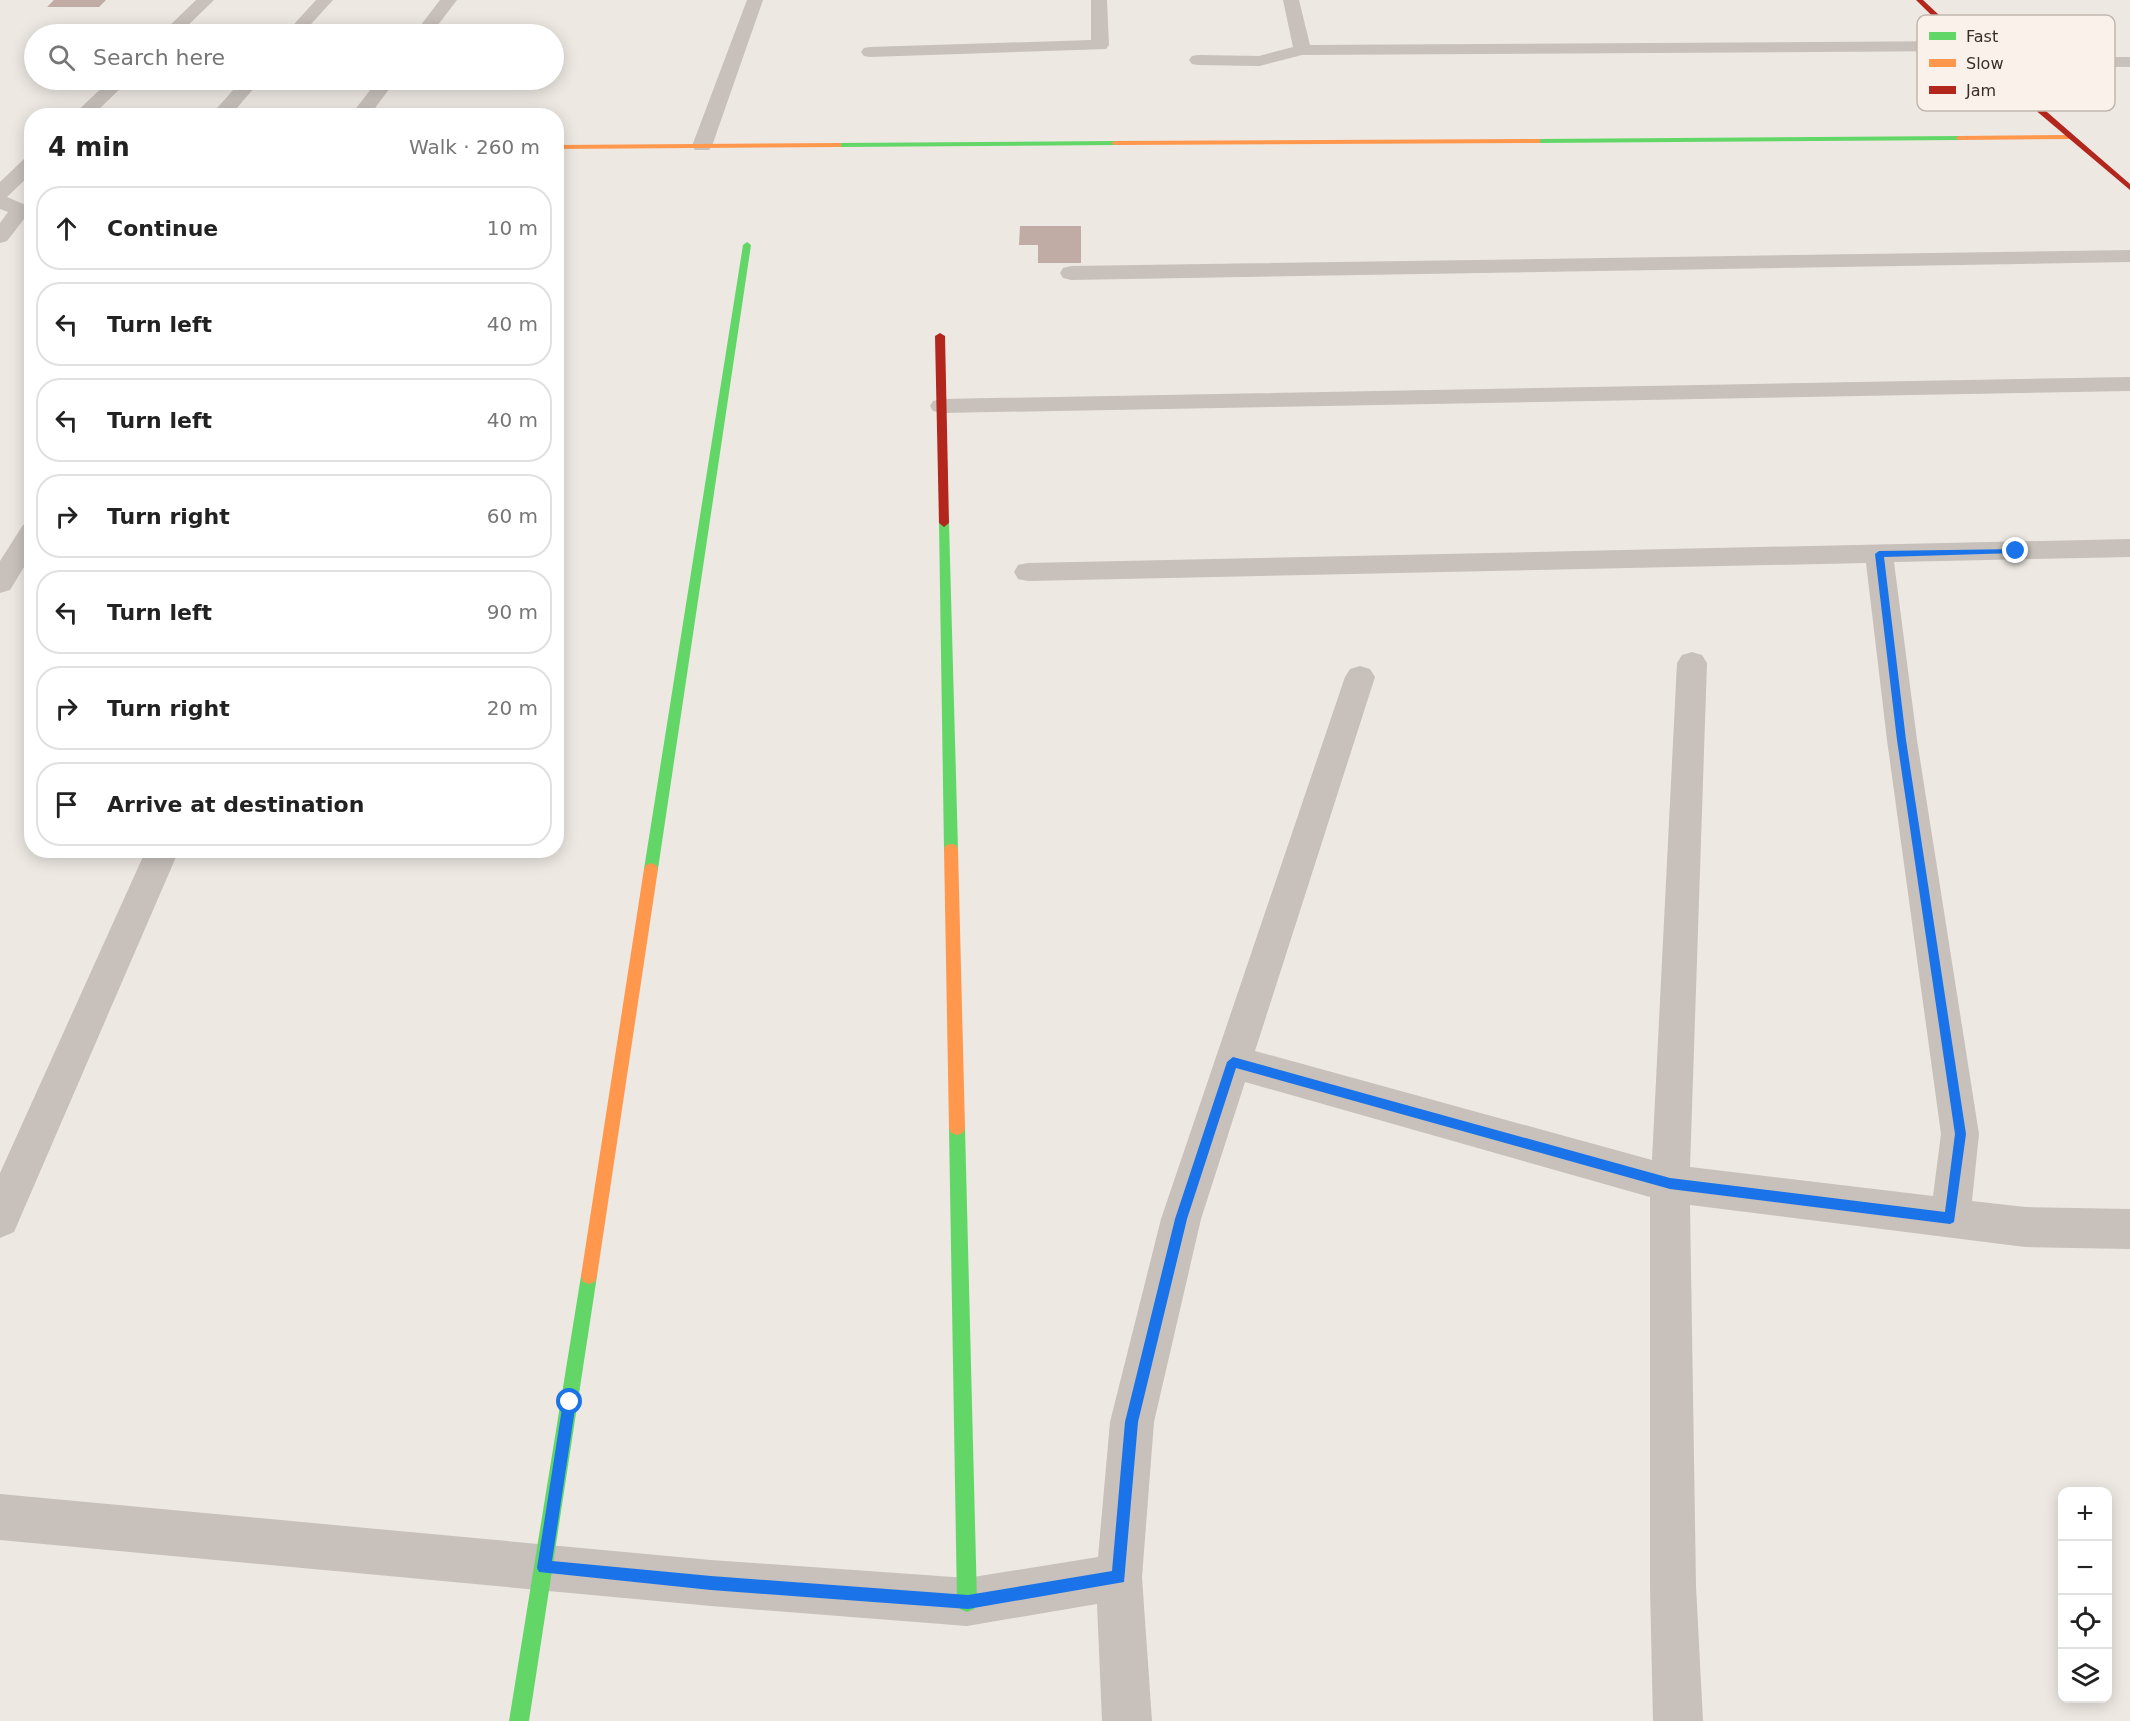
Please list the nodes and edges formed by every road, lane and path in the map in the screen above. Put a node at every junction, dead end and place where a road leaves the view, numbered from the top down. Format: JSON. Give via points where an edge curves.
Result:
{"nodes":[{"id":1,"x":206,"y":0,"type":"edge"},
{"id":2,"x":325,"y":0,"type":"edge"},
{"id":3,"x":449,"y":0,"type":"edge"},
{"id":4,"x":755,"y":0,"type":"edge"},
{"id":5,"x":1099,"y":0,"type":"edge"},
{"id":6,"x":1291,"y":0,"type":"edge"},
{"id":7,"x":1919,"y":0,"type":"edge"},
{"id":8,"x":1935,"y":15,"type":"edge"},
{"id":9,"x":180,"y":24,"type":"edge"},
{"id":10,"x":302,"y":24,"type":"edge"},
{"id":11,"x":430,"y":24,"type":"edge"},
{"id":12,"x":1917,"y":46,"type":"edge"},
{"id":13,"x":1302,"y":50,"type":"junction"},
{"id":14,"x":870,"y":52,"type":"dead end"},
{"id":15,"x":1198,"y":60,"type":"dead end"},
{"id":16,"x":109,"y":90,"type":"edge"},
{"id":17,"x":243,"y":90,"type":"edge"},
{"id":18,"x":379,"y":90,"type":"edge"},
{"id":19,"x":90,"y":108,"type":"edge"},
{"id":20,"x":226,"y":108,"type":"edge"},
{"id":21,"x":365,"y":108,"type":"edge"},
{"id":22,"x":2040,"y":111,"type":"edge"},
{"id":23,"x":2070,"y":137,"type":"junction"},
{"id":24,"x":702,"y":146,"type":"junction"},
{"id":25,"x":564,"y":147,"type":"edge"},
{"id":26,"x":24,"y":170,"type":"edge"},
{"id":27,"x":2130,"y":188,"type":"edge"},
{"id":28,"x":0,"y":193,"type":"edge"},
{"id":29,"x":0,"y":202,"type":"edge"},
{"id":30,"x":0,"y":237,"type":"edge"},
{"id":31,"x":747,"y":245,"type":"dead end"},
{"id":32,"x":2130,"y":256,"type":"edge"},
{"id":33,"x":1071,"y":273,"type":"dead end"},
{"id":34,"x":940,"y":336,"type":"dead end"},
{"id":35,"x":2130,"y":384,"type":"edge"},
{"id":36,"x":942,"y":406,"type":"junction"},
{"id":37,"x":24,"y":544,"type":"edge"},
{"id":38,"x":2130,"y":548,"type":"edge"},
{"id":39,"x":1879,"y":554,"type":"junction"},
{"id":40,"x":1028,"y":572,"type":"dead end"},
{"id":41,"x":0,"y":583,"type":"edge"},
{"id":42,"x":1692,"y":663,"type":"dead end"},
{"id":43,"x":1359,"y":677,"type":"dead end"},
{"id":44,"x":159,"y":858,"type":"edge"},
{"id":45,"x":1233,"y":1062,"type":"junction"},
{"id":46,"x":1670,"y":1184,"type":"junction"},
{"id":47,"x":0,"y":1218,"type":"edge"},
{"id":48,"x":1950,"y":1218,"type":"junction"},
{"id":49,"x":2130,"y":1229,"type":"edge"},
{"id":50,"x":0,"y":1517,"type":"edge"},
{"id":51,"x":544,"y":1568,"type":"junction"},
{"id":52,"x":1119,"y":1577,"type":"junction"},
{"id":53,"x":968,"y":1602,"type":"junction"},
{"id":54,"x":519,"y":1721,"type":"edge"},
{"id":55,"x":1127,"y":1721,"type":"edge"},
{"id":56,"x":1678,"y":1721,"type":"edge"}],
"edges":[{"from":1,"to":9,"type":"street"},
{"from":2,"to":10,"type":"street"},
{"from":3,"to":11,"type":"street"},
{"from":4,"to":24,"type":"street"},
{"from":5,"to":14,"type":"street","via":[[1100,45]]},
{"from":6,"to":13,"type":"street"},
{"from":7,"to":8,"type":"street"},
{"from":12,"to":13,"type":"street"},
{"from":13,"to":15,"type":"street","via":[[1259,61]]},
{"from":16,"to":19,"type":"street"},
{"from":17,"to":20,"type":"street"},
{"from":18,"to":21,"type":"street"},
{"from":22,"to":23,"type":"street"},
{"from":23,"to":24,"type":"street"},
{"from":23,"to":27,"type":"street"},
{"from":24,"to":25,"type":"street"},
{"from":26,"to":28,"type":"street"},
{"from":29,"to":30,"type":"street","via":[[21,210]]},
{"from":31,"to":51,"type":"street"},
{"from":32,"to":33,"type":"street"},
{"from":34,"to":36,"type":"street"},
{"from":35,"to":36,"type":"street"},
{"from":36,"to":53,"type":"street"},
{"from":37,"to":41,"type":"street"},
{"from":38,"to":39,"type":"street"},
{"from":39,"to":40,"type":"street"},
{"from":39,"to":48,"type":"street","via":[[1960,1134]]},
{"from":42,"to":46,"type":"street"},
{"from":43,"to":45,"type":"street"},
{"from":44,"to":47,"type":"street"},
{"from":45,"to":46,"type":"street"},
{"from":45,"to":52,"type":"street","via":[[1181,1219],[1132,1422]]},
{"from":46,"to":48,"type":"street"},
{"from":46,"to":56,"type":"street"},
{"from":48,"to":49,"type":"street","via":[[2025,1227]]},
{"from":50,"to":51,"type":"street"},
{"from":51,"to":53,"type":"street"},
{"from":51,"to":54,"type":"street"},
{"from":52,"to":53,"type":"street"},
{"from":52,"to":55,"type":"street"}]}
